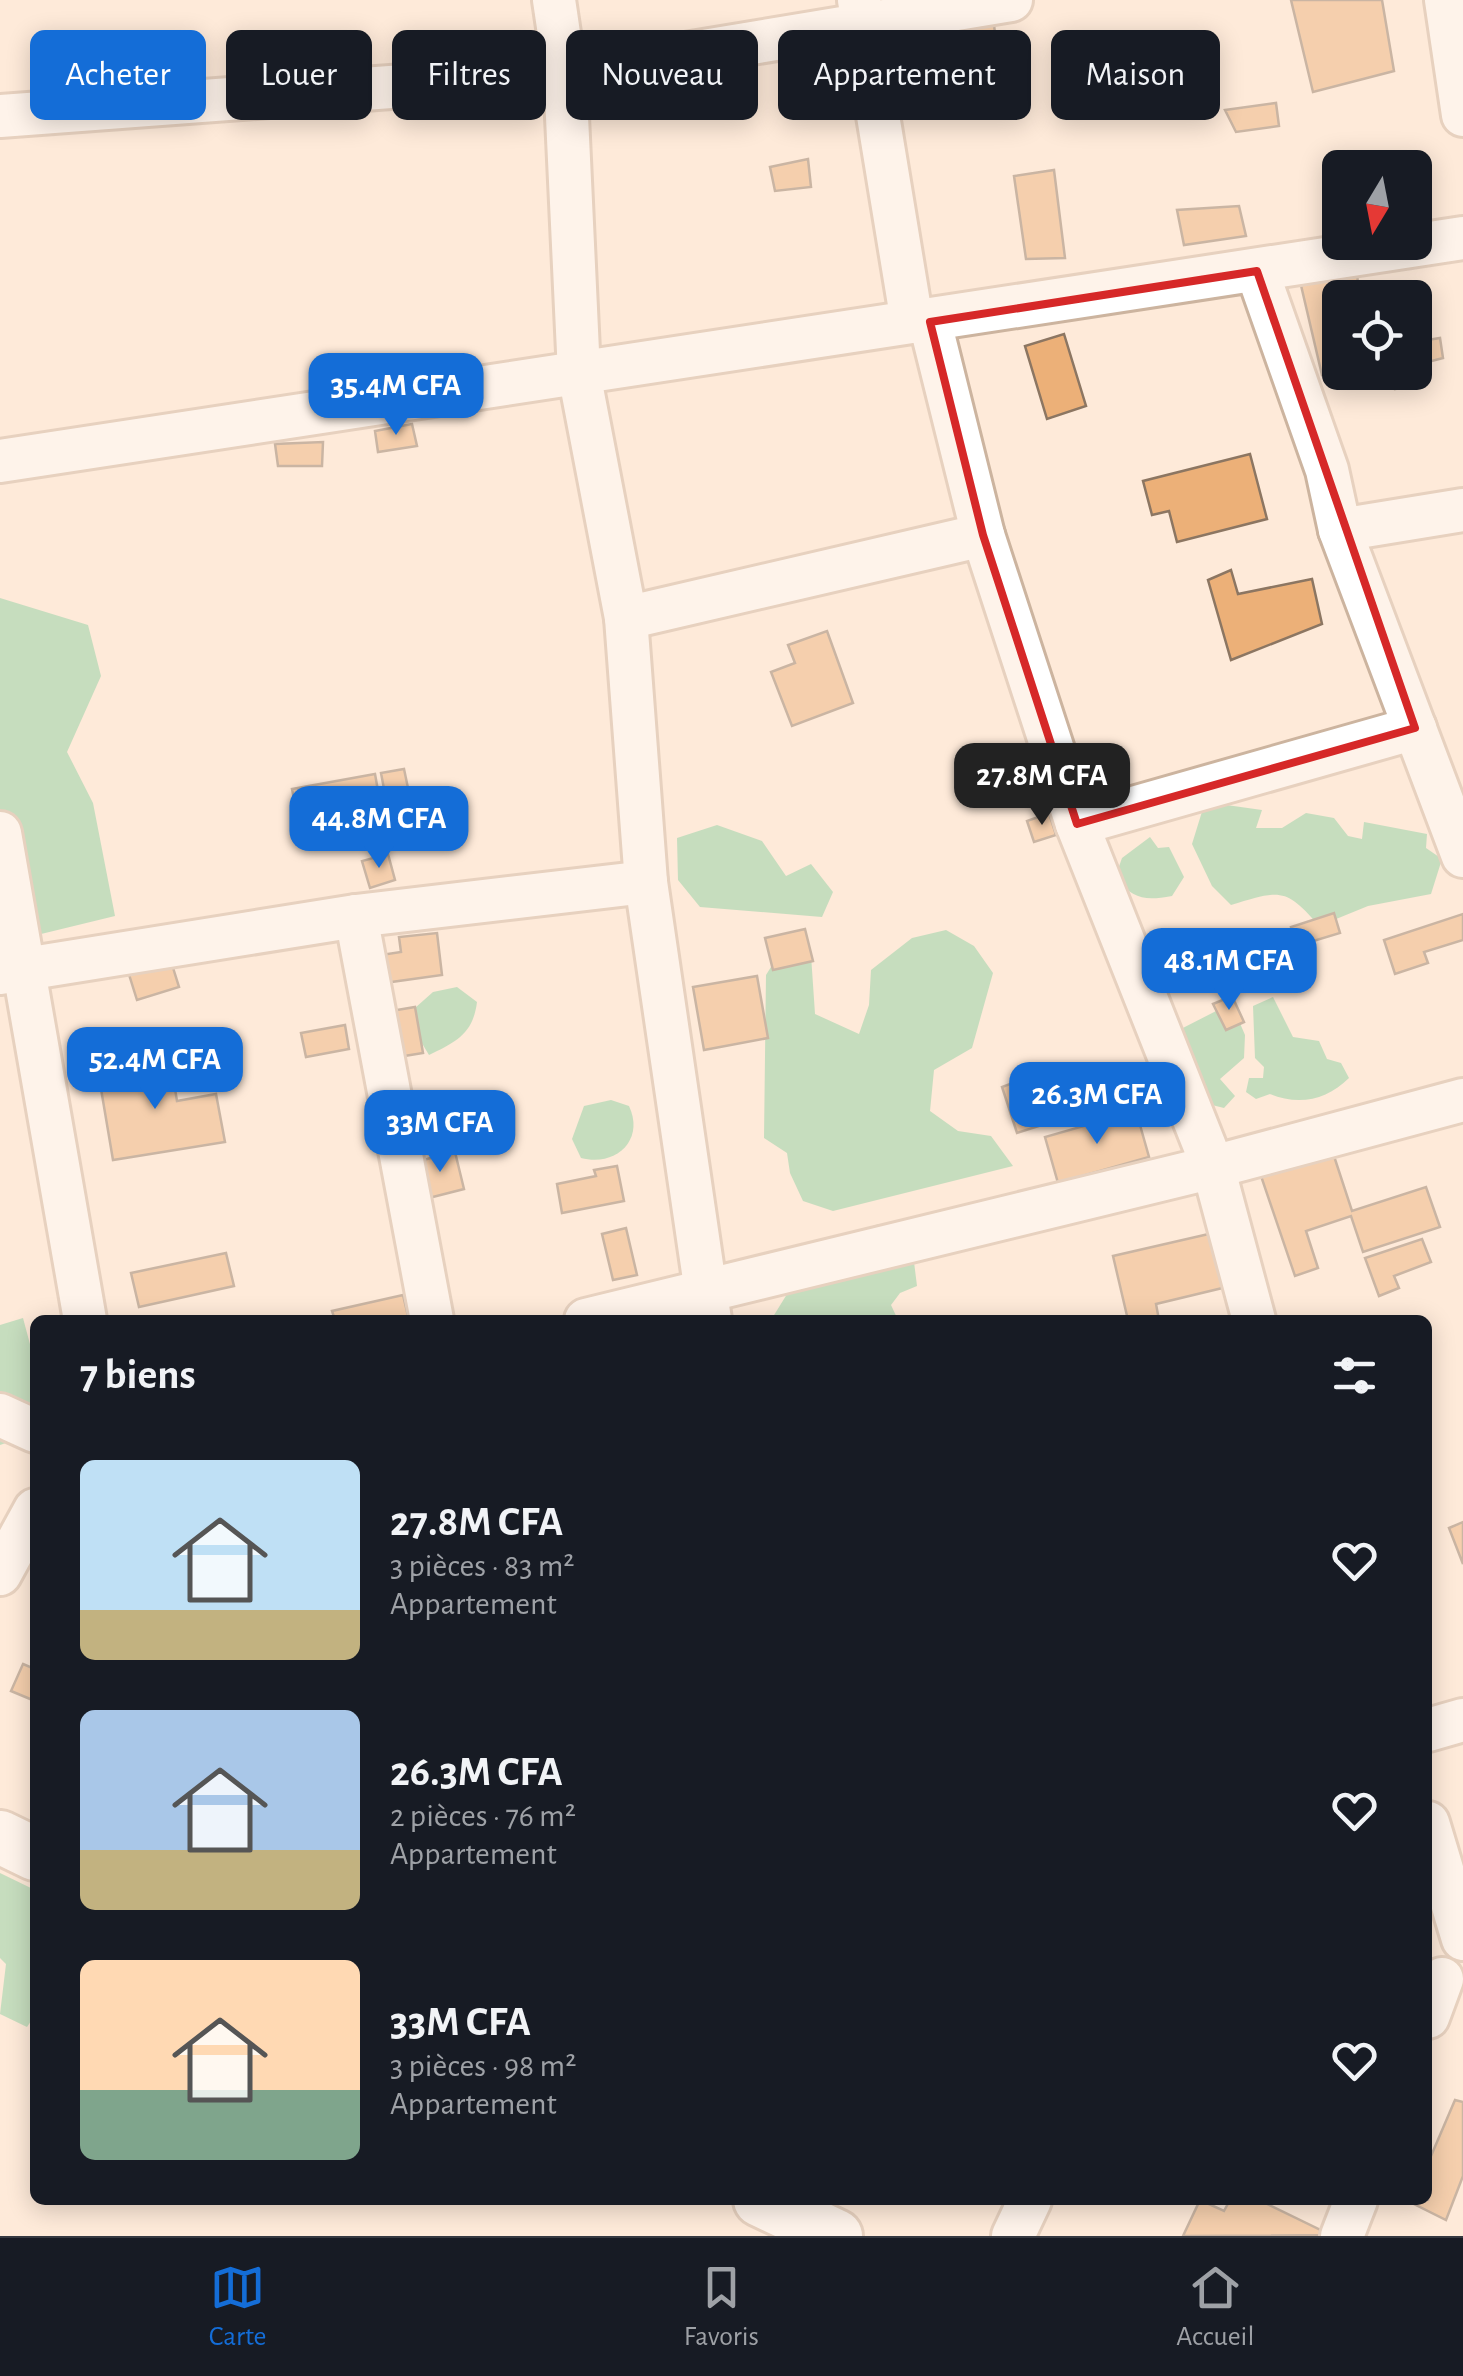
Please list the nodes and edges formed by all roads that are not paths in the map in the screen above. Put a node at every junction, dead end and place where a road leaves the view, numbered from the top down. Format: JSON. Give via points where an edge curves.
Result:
{"nodes":[{"id":1,"x":554,"y":0,"type":"edge"},
{"id":2,"x":1011,"y":0,"type":"edge"},
{"id":3,"x":1446,"y":0,"type":"edge"},
{"id":4,"x":861,"y":12,"type":"edge"},
{"id":5,"x":564,"y":74,"type":"junction"},
{"id":6,"x":1463,"y":115,"type":"edge"},
{"id":7,"x":0,"y":116,"type":"edge"},
{"id":8,"x":1463,"y":238,"type":"edge"},
{"id":9,"x":1257,"y":271,"type":"junction"},
{"id":10,"x":921,"y":322,"type":"junction"},
{"id":11,"x":579,"y":373,"type":"junction"},
{"id":12,"x":0,"y":461,"type":"edge"},
{"id":13,"x":1463,"y":510,"type":"edge"},
{"id":14,"x":1340,"y":530,"type":"junction"},
{"id":15,"x":982,"y":535,"type":"junction"},
{"id":16,"x":626,"y":618,"type":"junction"},
{"id":17,"x":1414,"y":728,"type":"junction"},
{"id":18,"x":1077,"y":824,"type":"junction"},
{"id":19,"x":0,"y":833,"type":"edge"},
{"id":20,"x":1463,"y":856,"type":"edge"},
{"id":21,"x":646,"y":882,"type":"junction"},
{"id":22,"x":356,"y":916,"type":"junction"},
{"id":23,"x":13,"y":971,"type":"edge"},
{"id":24,"x":1463,"y":1100,"type":"edge"},
{"id":25,"x":1213,"y":1167,"type":"junction"},
{"id":26,"x":707,"y":1304,"type":"edge"},
{"id":27,"x":85,"y":1315,"type":"edge"},
{"id":28,"x":431,"y":1315,"type":"edge"},
{"id":29,"x":624,"y":1315,"type":"edge"},
{"id":30,"x":1253,"y":1315,"type":"edge"},
{"id":31,"x":0,"y":1415,"type":"edge"},
{"id":32,"x":30,"y":1429,"type":"edge"},
{"id":33,"x":30,"y":1519,"type":"edge"},
{"id":34,"x":0,"y":1574,"type":"edge"},
{"id":35,"x":1463,"y":1720,"type":"edge"},
{"id":36,"x":1432,"y":1729,"type":"edge"},
{"id":37,"x":1432,"y":1835,"type":"edge"},
{"id":38,"x":0,"y":1838,"type":"edge"},
{"id":39,"x":30,"y":1852,"type":"edge"},
{"id":40,"x":1463,"y":1939,"type":"edge"},
{"id":41,"x":771,"y":2205,"type":"edge"},
{"id":42,"x":1028,"y":2205,"type":"edge"},
{"id":43,"x":1354,"y":2205,"type":"edge"},
{"id":44,"x":836,"y":2236,"type":"edge"},
{"id":45,"x":1013,"y":2236,"type":"edge"},
{"id":46,"x":1342,"y":2236,"type":"edge"}],
"edges":[{"from":1,"to":5,"type":"street"},
{"from":2,"to":4,"type":"street"},
{"from":3,"to":6,"type":"street"},
{"from":4,"to":5,"type":"street"},
{"from":4,"to":10,"type":"street"},
{"from":5,"to":7,"type":"street"},
{"from":5,"to":11,"type":"street"},
{"from":8,"to":9,"type":"street"},
{"from":9,"to":10,"type":"street"},
{"from":9,"to":14,"type":"street","via":[[1327,470]]},
{"from":10,"to":11,"type":"street"},
{"from":10,"to":15,"type":"street"},
{"from":11,"to":12,"type":"street"},
{"from":11,"to":16,"type":"street"},
{"from":13,"to":14,"type":"street"},
{"from":14,"to":17,"type":"street"},
{"from":15,"to":16,"type":"street"},
{"from":15,"to":18,"type":"street"},
{"from":16,"to":21,"type":"street"},
{"from":17,"to":18,"type":"street"},
{"from":17,"to":20,"type":"street"},
{"from":18,"to":25,"type":"street"},
{"from":19,"to":23,"type":"street"},
{"from":21,"to":22,"type":"street"},
{"from":21,"to":26,"type":"street"},
{"from":22,"to":23,"type":"street"},
{"from":22,"to":28,"type":"street"},
{"from":23,"to":27,"type":"street"},
{"from":24,"to":25,"type":"street"},
{"from":25,"to":26,"type":"street"},
{"from":25,"to":30,"type":"street"},
{"from":26,"to":29,"type":"street"},
{"from":31,"to":32,"type":"street"},
{"from":33,"to":34,"type":"street"},
{"from":35,"to":36,"type":"street"},
{"from":37,"to":40,"type":"street"},
{"from":38,"to":39,"type":"street"},
{"from":41,"to":44,"type":"street"},
{"from":42,"to":45,"type":"street"},
{"from":43,"to":46,"type":"street"}]}
